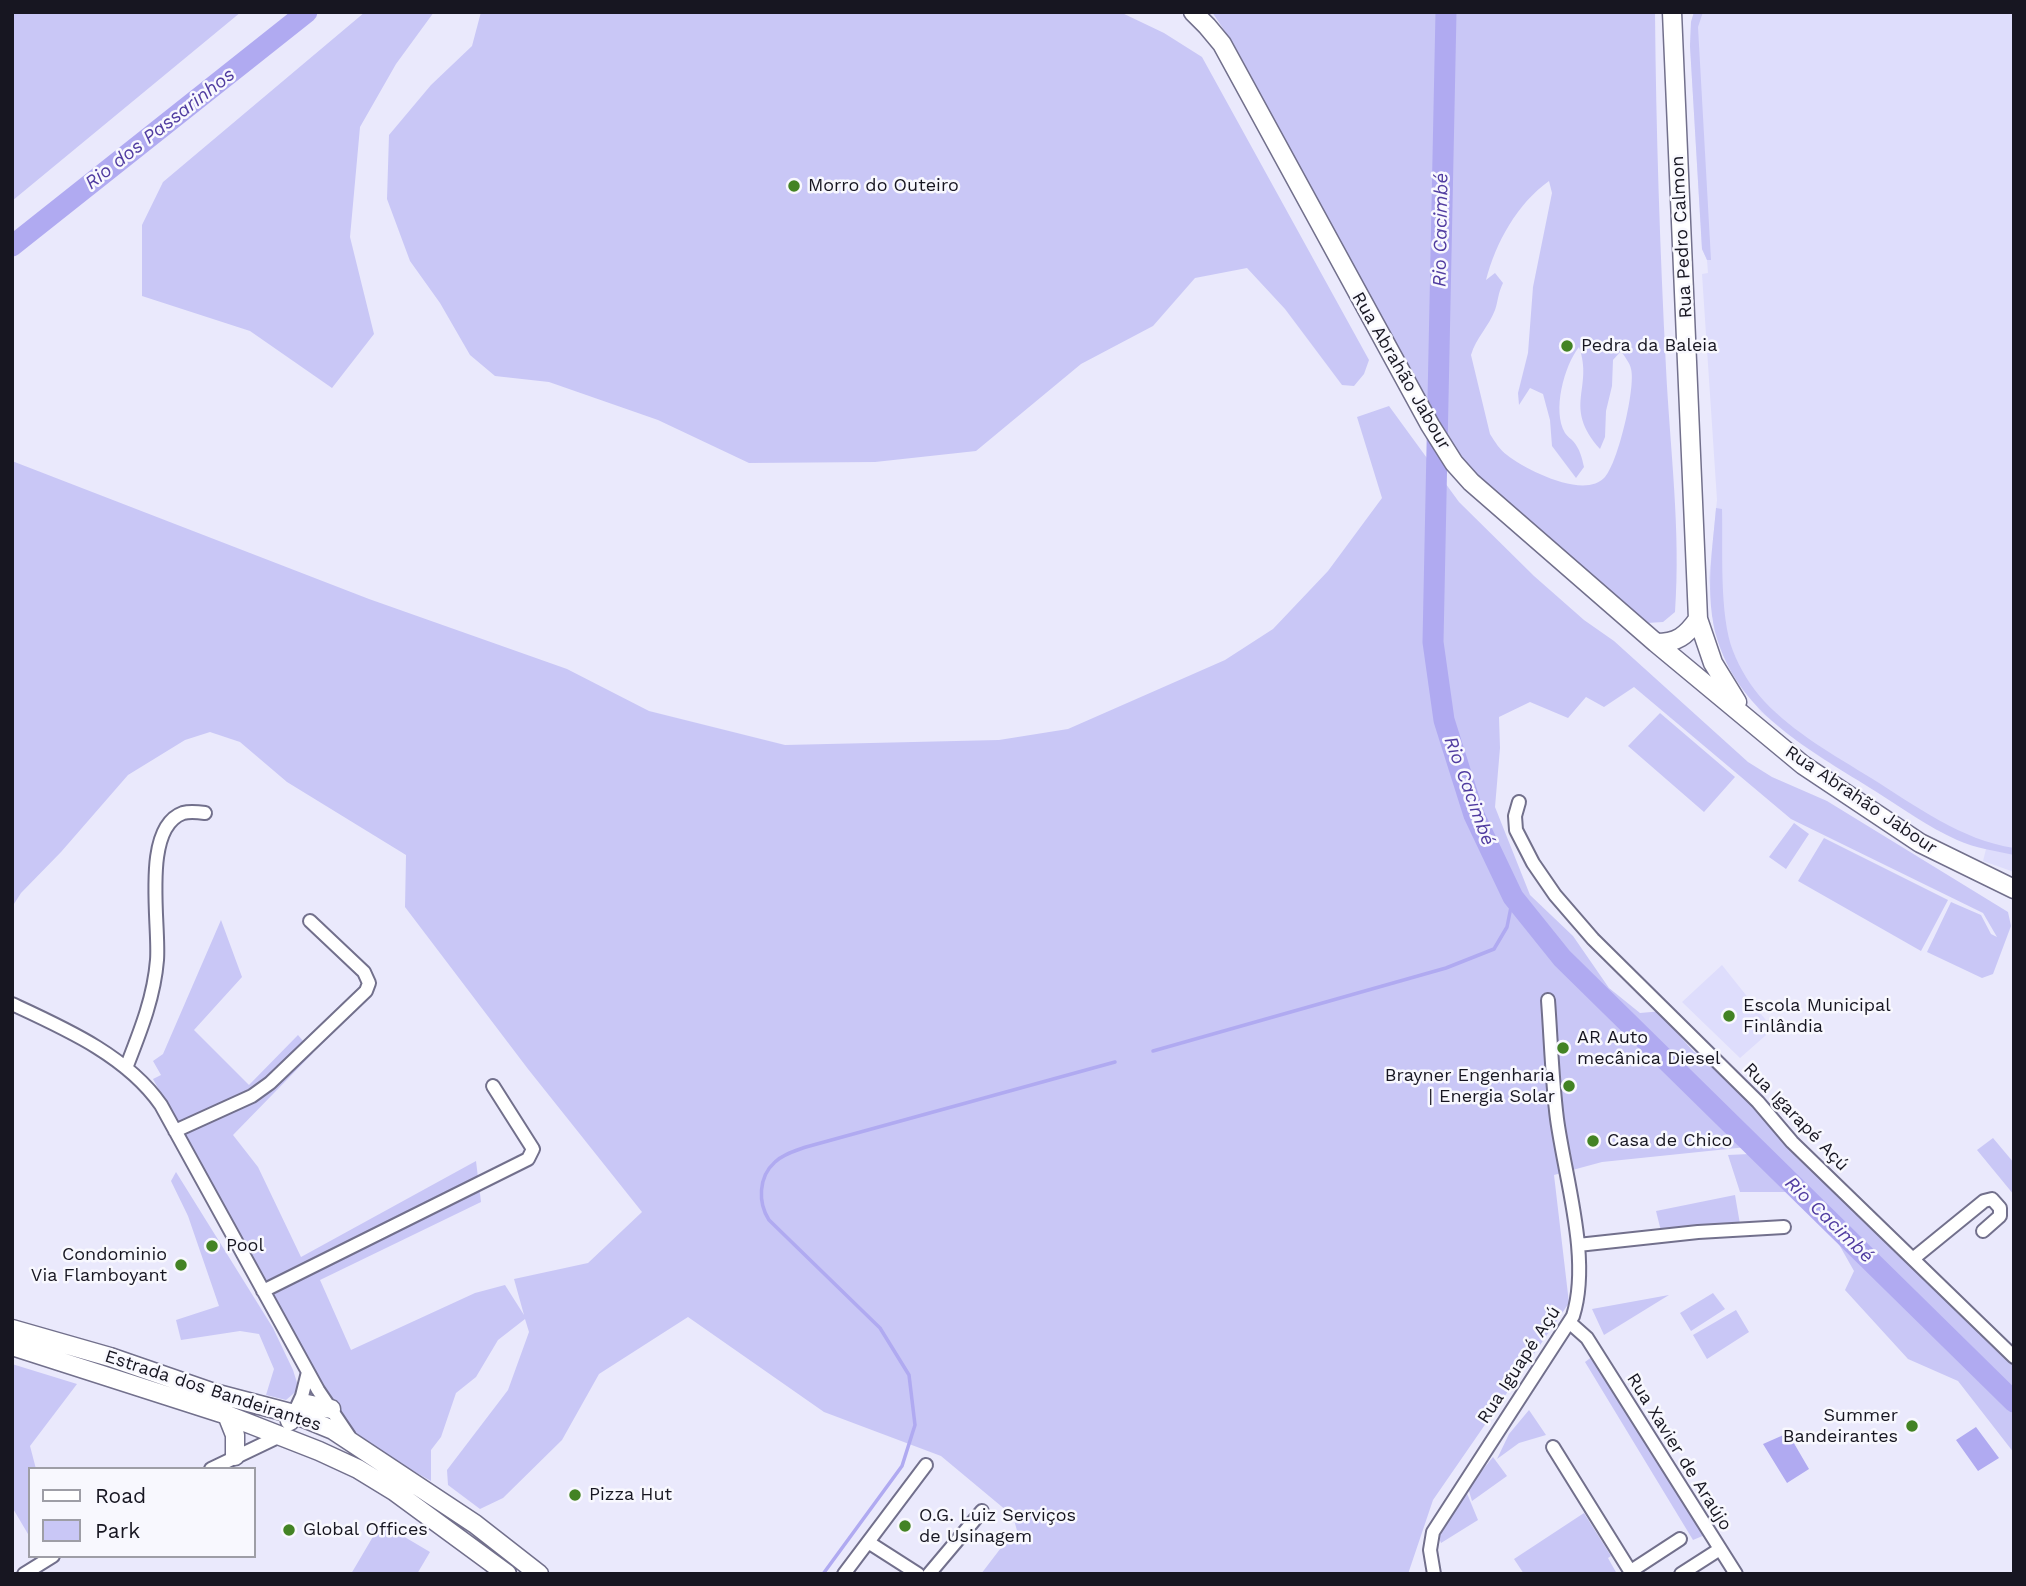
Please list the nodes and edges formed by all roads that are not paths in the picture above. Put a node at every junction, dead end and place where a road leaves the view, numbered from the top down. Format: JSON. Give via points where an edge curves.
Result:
{"nodes":[{"id":1,"x":1192,"y":12,"type":"edge"},
{"id":2,"x":1672,"y":12,"type":"edge"},
{"id":3,"x":1698,"y":619,"type":"junction"},
{"id":4,"x":1656,"y":643,"type":"junction"},
{"id":5,"x":1752,"y":721,"type":"junction"},
{"id":6,"x":1519,"y":802,"type":"dead end"},
{"id":7,"x":205,"y":813,"type":"dead end"},
{"id":8,"x":2014,"y":890,"type":"edge"},
{"id":9,"x":310,"y":921,"type":"dead end"},
{"id":10,"x":1548,"y":1000,"type":"dead end"},
{"id":11,"x":12,"y":1004,"type":"edge"},
{"id":12,"x":126,"y":1068,"type":"junction"},
{"id":13,"x":494,"y":1086,"type":"dead end"},
{"id":14,"x":175,"y":1131,"type":"junction"},
{"id":15,"x":1784,"y":1227,"type":"dead end"},
{"id":16,"x":1983,"y":1231,"type":"dead end"},
{"id":17,"x":1578,"y":1245,"type":"junction"},
{"id":18,"x":1914,"y":1258,"type":"junction"},
{"id":19,"x":263,"y":1291,"type":"junction"},
{"id":20,"x":1566,"y":1327,"type":"junction"},
{"id":21,"x":12,"y":1329,"type":"edge"},
{"id":22,"x":12,"y":1346,"type":"edge"},
{"id":23,"x":2014,"y":1357,"type":"edge"},
{"id":24,"x":308,"y":1372,"type":"junction"},
{"id":25,"x":331,"y":1409,"type":"junction"},
{"id":26,"x":294,"y":1414,"type":"junction"},
{"id":27,"x":228,"y":1415,"type":"junction"},
{"id":28,"x":282,"y":1434,"type":"junction"},
{"id":29,"x":354,"y":1443,"type":"junction"},
{"id":30,"x":1553,"y":1447,"type":"dead end"},
{"id":31,"x":235,"y":1455,"type":"junction"},
{"id":32,"x":926,"y":1465,"type":"dead end"},
{"id":33,"x":214,"y":1467,"type":"edge"},
{"id":34,"x":982,"y":1511,"type":"dead end"},
{"id":35,"x":1680,"y":1539,"type":"dead end"},
{"id":36,"x":868,"y":1542,"type":"junction"},
{"id":37,"x":1720,"y":1549,"type":"junction"},
{"id":38,"x":50,"y":1558,"type":"edge"},
{"id":39,"x":1632,"y":1573,"type":"edge"},
{"id":40,"x":23,"y":1574,"type":"edge"},
{"id":41,"x":507,"y":1574,"type":"edge"},
{"id":42,"x":539,"y":1574,"type":"edge"},
{"id":43,"x":844,"y":1574,"type":"edge"},
{"id":44,"x":918,"y":1574,"type":"edge"},
{"id":45,"x":929,"y":1574,"type":"edge"},
{"id":46,"x":1434,"y":1574,"type":"edge"},
{"id":47,"x":1681,"y":1574,"type":"edge"},
{"id":48,"x":1736,"y":1574,"type":"edge"}],
"edges":[{"from":1,"to":4,"type":"street","name":"Rua Abrahão Jabour","via":[[1222,44],[1454,463],[1500,509]]},
{"from":2,"to":3,"type":"street","name":"Rua Pedro Calmon"},
{"from":3,"to":4,"type":"street","via":[[1677,641]]},
{"from":3,"to":5,"type":"street","name":"Rua Abrahão Jabour","via":[[1713,663]]},
{"from":4,"to":5,"type":"street","name":"Rua Abrahão Jabour"},
{"from":5,"to":8,"type":"street","name":"Rua Abrahão Jabour","via":[[1804,765],[1920,843]]},
{"from":6,"to":18,"type":"street","name":"Rua Igarapé Açú","via":[[1516,830],[1533,863],[1593,939],[1758,1101],[1792,1142]]},
{"from":7,"to":12,"type":"street","via":[[177,816],[158,848],[157,960],[146,1017]]},
{"from":9,"to":14,"type":"street","via":[[365,972],[366,991],[270,1083]]},
{"from":10,"to":17,"type":"street","name":"Rua Iguapé Açú","via":[[1557,1117]]},
{"from":11,"to":12,"type":"street","via":[[65,1028]]},
{"from":12,"to":14,"type":"street","via":[[150,1089]]},
{"from":13,"to":19,"type":"street","via":[[533,1149],[528,1159]]},
{"from":14,"to":19,"type":"street"},
{"from":15,"to":17,"type":"street"},
{"from":16,"to":18,"type":"street","via":[[2000,1216],[1992,1199]]},
{"from":17,"to":20,"type":"street","name":"Rua Iguapé Açú","via":[[1580,1285]]},
{"from":18,"to":23,"type":"street","name":"Rua Igarapé Açú"},
{"from":19,"to":24,"type":"street"},
{"from":20,"to":37,"type":"street","name":"Rua Xavier de Araújo","via":[[1593,1348]]},
{"from":20,"to":46,"type":"street","name":"Rua Iguapé Açú","via":[[1433,1532]]},
{"from":21,"to":26,"type":"street","name":"Estrada dos Bandeirantes","via":[[214,1394]]},
{"from":22,"to":27,"type":"street","name":"Estrada dos Bandeirantes"},
{"from":24,"to":25,"type":"street"},
{"from":24,"to":26,"type":"street"},
{"from":25,"to":26,"type":"street","via":[[307,1404]]},
{"from":25,"to":29,"type":"street"},
{"from":26,"to":28,"type":"street"},
{"from":26,"to":29,"type":"street","name":"Estrada dos Bandeirantes"},
{"from":27,"to":28,"type":"street","name":"Estrada dos Bandeirantes"},
{"from":27,"to":31,"type":"street"},
{"from":28,"to":31,"type":"street"},
{"from":28,"to":41,"type":"street","name":"Estrada dos Bandeirantes","via":[[358,1469]]},
{"from":29,"to":42,"type":"street","name":"Estrada dos Bandeirantes","via":[[475,1524]]},
{"from":30,"to":39,"type":"street"},
{"from":31,"to":33,"type":"street"},
{"from":32,"to":36,"type":"street"},
{"from":34,"to":45,"type":"street"},
{"from":35,"to":39,"type":"street"},
{"from":36,"to":43,"type":"street"},
{"from":36,"to":44,"type":"street"},
{"from":37,"to":47,"type":"street"},
{"from":37,"to":48,"type":"street","name":"Rua Xavier de Araújo"},
{"from":38,"to":40,"type":"street"}]}
